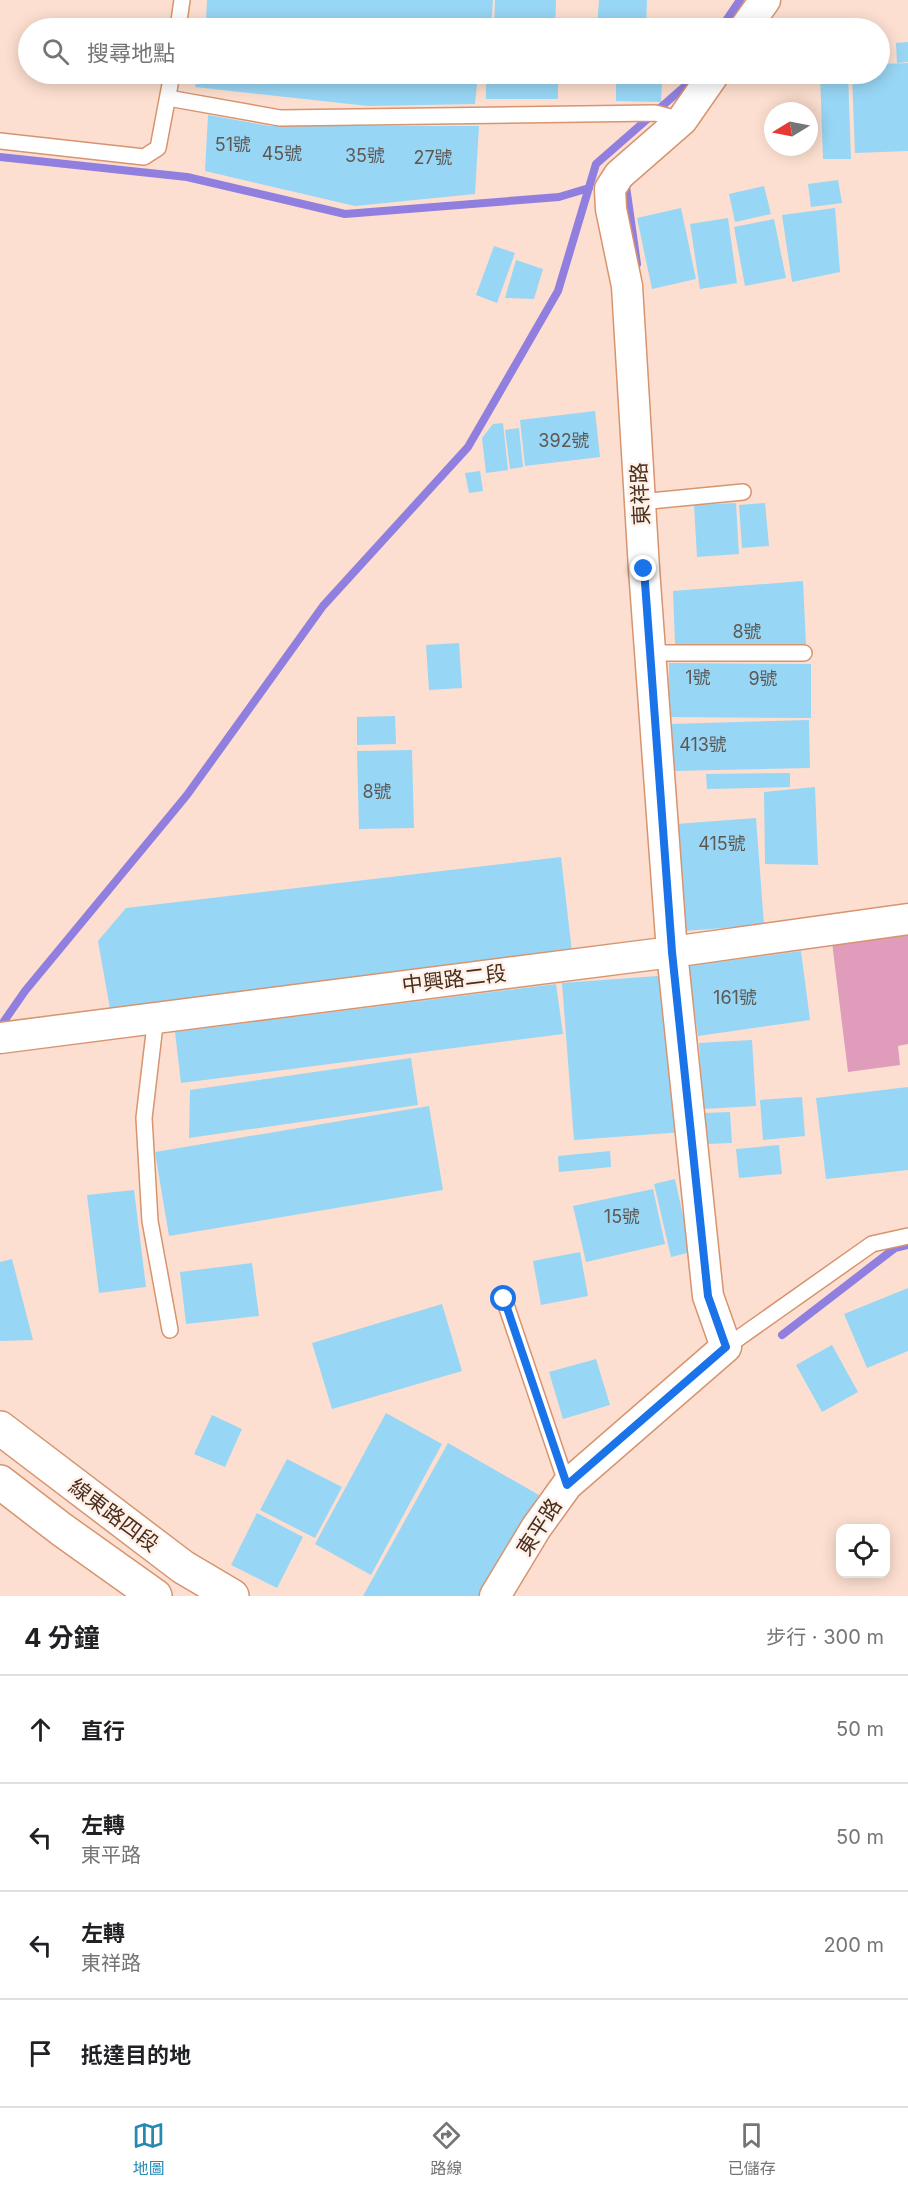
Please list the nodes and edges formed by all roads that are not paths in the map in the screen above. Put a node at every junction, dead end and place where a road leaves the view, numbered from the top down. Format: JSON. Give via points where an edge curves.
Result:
{"nodes":[{"id":1,"x":182,"y":0,"type":"edge"},
{"id":2,"x":765,"y":0,"type":"edge"},
{"id":3,"x":179,"y":18,"type":"edge"},
{"id":4,"x":752,"y":18,"type":"edge"},
{"id":5,"x":170,"y":84,"type":"edge"},
{"id":6,"x":707,"y":84,"type":"edge"},
{"id":7,"x":168,"y":98,"type":"junction"},
{"id":8,"x":682,"y":120,"type":"junction"},
{"id":9,"x":0,"y":141,"type":"edge"},
{"id":10,"x":743,"y":492,"type":"dead end"},
{"id":11,"x":650,"y":501,"type":"junction"},
{"id":12,"x":650,"y":653,"type":"junction"},
{"id":13,"x":804,"y":653,"type":"dead end"},
{"id":14,"x":908,"y":919,"type":"edge"},
{"id":15,"x":672,"y":952,"type":"junction"},
{"id":16,"x":156,"y":1016,"type":"junction"},
{"id":17,"x":0,"y":1038,"type":"edge"},
{"id":18,"x":908,"y":1236,"type":"edge"},
{"id":19,"x":504,"y":1299,"type":"dead end"},
{"id":20,"x":170,"y":1330,"type":"dead end"},
{"id":21,"x":726,"y":1347,"type":"junction"},
{"id":22,"x":0,"y":1428,"type":"edge"},
{"id":23,"x":0,"y":1482,"type":"edge"},
{"id":24,"x":567,"y":1485,"type":"junction"},
{"id":25,"x":154,"y":1596,"type":"edge"},
{"id":26,"x":232,"y":1596,"type":"edge"},
{"id":27,"x":495,"y":1596,"type":"edge"}],
"edges":[{"from":1,"to":3,"type":"lane"},
{"from":2,"to":4,"type":"street"},
{"from":5,"to":7,"type":"lane"},
{"from":6,"to":8,"type":"street","name":"東祥路"},
{"from":7,"to":8,"type":"lane","via":[[280,118],[655,113]]},
{"from":7,"to":9,"type":"lane","via":[[158,148],[144,157]]},
{"from":8,"to":11,"type":"street","name":"東祥路","via":[[619,175],[610,189],[627,285]]},
{"from":10,"to":11,"type":"lane"},
{"from":11,"to":12,"type":"street","name":"東祥路"},
{"from":12,"to":13,"type":"lane"},
{"from":12,"to":15,"type":"street","name":"東祥路"},
{"from":14,"to":15,"type":"street","name":"中興路二段"},
{"from":15,"to":16,"type":"street","name":"中興路二段"},
{"from":15,"to":21,"type":"street","name":"東祥路","via":[[708,1296]]},
{"from":16,"to":17,"type":"street","name":"中興路二段"},
{"from":16,"to":20,"type":"lane","via":[[144,1118],[150,1221]]},
{"from":18,"to":21,"type":"lane","via":[[872,1244]]},
{"from":19,"to":24,"type":"lane"},
{"from":21,"to":24,"type":"street","name":"東平路"},
{"from":22,"to":26,"type":"main road","name":"線東路四段","via":[[183,1567]]},
{"from":23,"to":25,"type":"main road","name":"線東路四段"},
{"from":24,"to":27,"type":"street","name":"東平路"}]}
